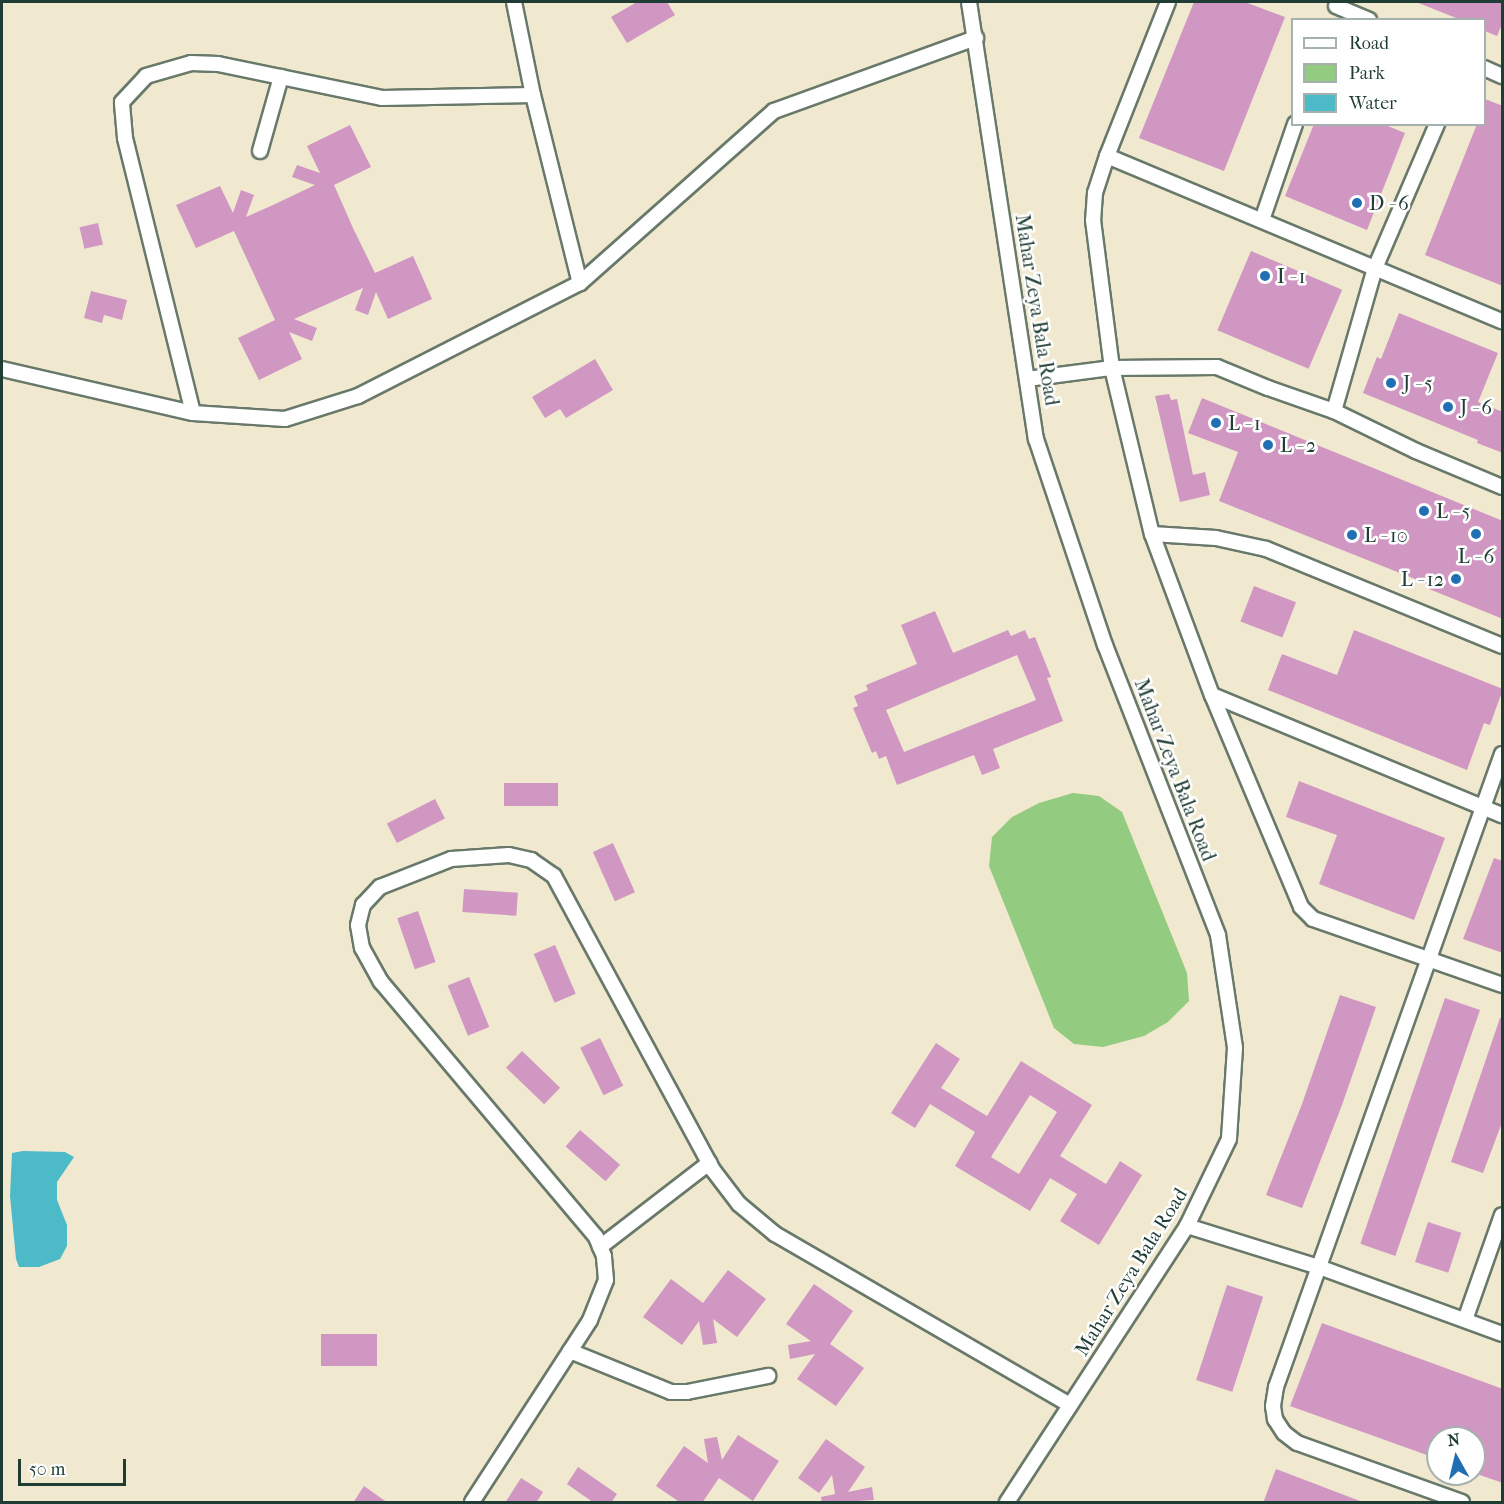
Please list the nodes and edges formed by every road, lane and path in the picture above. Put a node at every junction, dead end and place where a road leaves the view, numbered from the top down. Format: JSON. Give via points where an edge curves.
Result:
{"nodes":[{"id":1,"x":514,"y":2,"type":"edge"},
{"id":2,"x":969,"y":2,"type":"edge"},
{"id":3,"x":1168,"y":2,"type":"edge"},
{"id":4,"x":1337,"y":4,"type":"edge"},
{"id":5,"x":1365,"y":18,"type":"edge"},
{"id":6,"x":976,"y":38,"type":"junction"},
{"id":7,"x":1486,"y":68,"type":"edge"},
{"id":8,"x":1503,"y":75,"type":"edge"},
{"id":9,"x":281,"y":77,"type":"junction"},
{"id":10,"x":533,"y":95,"type":"junction"},
{"id":11,"x":1294,"y":126,"type":"edge"},
{"id":12,"x":1436,"y":126,"type":"edge"},
{"id":13,"x":260,"y":151,"type":"dead end"},
{"id":14,"x":1107,"y":156,"type":"junction"},
{"id":15,"x":1262,"y":220,"type":"junction"},
{"id":16,"x":1375,"y":268,"type":"junction"},
{"id":17,"x":580,"y":283,"type":"junction"},
{"id":18,"x":1503,"y":321,"type":"edge"},
{"id":19,"x":1112,"y":368,"type":"junction"},
{"id":20,"x":2,"y":369,"type":"edge"},
{"id":21,"x":1027,"y":379,"type":"junction"},
{"id":22,"x":1334,"y":411,"type":"junction"},
{"id":23,"x":193,"y":412,"type":"junction"},
{"id":24,"x":1503,"y":487,"type":"edge"},
{"id":25,"x":1152,"y":534,"type":"junction"},
{"id":26,"x":1503,"y":646,"type":"edge"},
{"id":27,"x":1212,"y":695,"type":"junction"},
{"id":28,"x":1503,"y":754,"type":"edge"},
{"id":29,"x":1483,"y":807,"type":"junction"},
{"id":30,"x":1503,"y":815,"type":"edge"},
{"id":31,"x":1429,"y":958,"type":"junction"},
{"id":32,"x":1503,"y":985,"type":"edge"},
{"id":33,"x":709,"y":1163,"type":"junction"},
{"id":34,"x":1503,"y":1215,"type":"edge"},
{"id":35,"x":1187,"y":1226,"type":"junction"},
{"id":36,"x":600,"y":1247,"type":"junction"},
{"id":37,"x":1319,"y":1267,"type":"junction"},
{"id":38,"x":1466,"y":1320,"type":"junction"},
{"id":39,"x":1503,"y":1334,"type":"edge"},
{"id":40,"x":570,"y":1351,"type":"junction"},
{"id":41,"x":768,"y":1376,"type":"dead end"},
{"id":42,"x":1070,"y":1405,"type":"junction"},
{"id":43,"x":472,"y":1503,"type":"edge"},
{"id":44,"x":1007,"y":1503,"type":"edge"},
{"id":45,"x":1462,"y":1503,"type":"edge"}],
"edges":[{"from":1,"to":10,"type":"street"},
{"from":2,"to":6,"type":"street","name":"Mahar Zeya Bala Road"},
{"from":3,"to":14,"type":"street"},
{"from":4,"to":5,"type":"street"},
{"from":6,"to":17,"type":"street","via":[[774,111]]},
{"from":6,"to":21,"type":"street","name":"Mahar Zeya Bala Road"},
{"from":7,"to":8,"type":"street"},
{"from":9,"to":10,"type":"street","via":[[382,98]]},
{"from":9,"to":13,"type":"street"},
{"from":9,"to":23,"type":"street","via":[[218,64],[191,63],[146,76],[122,102],[125,138]]},
{"from":10,"to":17,"type":"street"},
{"from":11,"to":15,"type":"street"},
{"from":12,"to":16,"type":"street"},
{"from":14,"to":15,"type":"street"},
{"from":14,"to":19,"type":"street","via":[[1095,193],[1093,220]]},
{"from":15,"to":16,"type":"street"},
{"from":16,"to":18,"type":"street"},
{"from":16,"to":22,"type":"street"},
{"from":17,"to":23,"type":"street","via":[[358,396],[285,419]]},
{"from":19,"to":21,"type":"street"},
{"from":19,"to":22,"type":"street","via":[[1217,367]]},
{"from":19,"to":25,"type":"street"},
{"from":20,"to":23,"type":"street"},
{"from":21,"to":35,"type":"street","name":"Mahar Zeya Bala Road","via":[[1036,439],[1106,645],[1218,935],[1235,1048],[1229,1139]]},
{"from":22,"to":24,"type":"street"},
{"from":25,"to":26,"type":"street","via":[[1216,538],[1266,549]]},
{"from":25,"to":27,"type":"street"},
{"from":27,"to":29,"type":"street"},
{"from":27,"to":31,"type":"street","via":[[1300,907],[1313,919]]},
{"from":28,"to":29,"type":"street"},
{"from":29,"to":30,"type":"street"},
{"from":29,"to":31,"type":"street"},
{"from":31,"to":32,"type":"street"},
{"from":31,"to":37,"type":"street"},
{"from":33,"to":36,"type":"street"},
{"from":33,"to":36,"type":"street","via":[[554,876],[531,860],[509,855],[451,859],[380,886],[363,905],[358,925],[362,948],[381,982],[596,1237]]},
{"from":33,"to":42,"type":"street","via":[[739,1204],[775,1234]]},
{"from":34,"to":38,"type":"street"},
{"from":35,"to":37,"type":"street"},
{"from":35,"to":42,"type":"street","name":"Mahar Zeya Bala Road"},
{"from":36,"to":40,"type":"street","via":[[606,1280],[590,1320]]},
{"from":37,"to":38,"type":"street"},
{"from":37,"to":45,"type":"street","via":[[1276,1387],[1275,1419],[1297,1443]]},
{"from":38,"to":39,"type":"street"},
{"from":40,"to":41,"type":"street","via":[[671,1392]]},
{"from":40,"to":43,"type":"street"},
{"from":42,"to":44,"type":"street","name":"Mahar Zeya Bala Road"}]}
